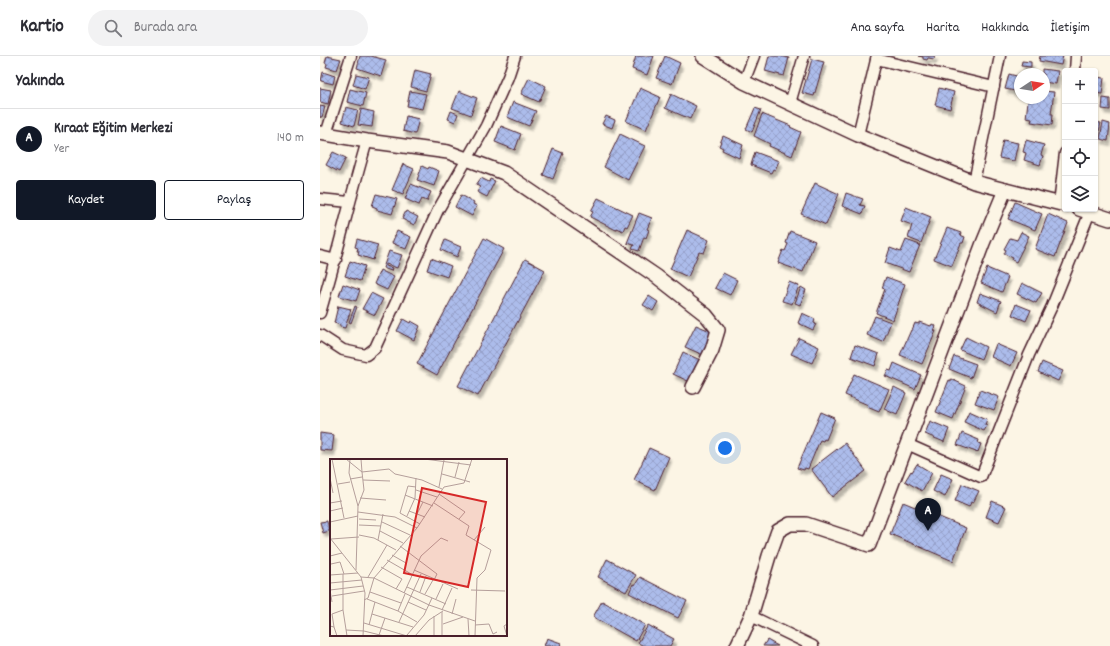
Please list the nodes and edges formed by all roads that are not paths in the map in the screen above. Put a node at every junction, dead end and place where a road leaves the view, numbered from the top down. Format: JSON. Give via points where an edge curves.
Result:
{"nodes":[{"id":1,"x":351,"y":56,"type":"edge"},
{"id":2,"x":515,"y":56,"type":"edge"},
{"id":3,"x":703,"y":56,"type":"edge"},
{"id":4,"x":754,"y":56,"type":"edge"},
{"id":5,"x":804,"y":56,"type":"edge"},
{"id":6,"x":1000,"y":56,"type":"edge"},
{"id":7,"x":1076,"y":56,"type":"edge"},
{"id":8,"x":877,"y":58,"type":"edge"},
{"id":9,"x":1075,"y":68,"type":"edge"},
{"id":10,"x":744,"y":82,"type":"junction"},
{"id":11,"x":994,"y":87,"type":"junction"},
{"id":12,"x":790,"y":103,"type":"junction"},
{"id":13,"x":323,"y":133,"type":"edge"},
{"id":14,"x":858,"y":135,"type":"junction"},
{"id":15,"x":367,"y":141,"type":"junction"},
{"id":16,"x":467,"y":159,"type":"junction"},
{"id":17,"x":974,"y":182,"type":"junction"},
{"id":18,"x":1006,"y":190,"type":"junction"},
{"id":19,"x":320,"y":199,"type":"edge"},
{"id":20,"x":349,"y":202,"type":"junction"},
{"id":21,"x":1062,"y":205,"type":"edge"},
{"id":22,"x":1084,"y":212,"type":"edge"},
{"id":23,"x":1091,"y":212,"type":"edge"},
{"id":24,"x":1110,"y":219,"type":"edge"},
{"id":25,"x":320,"y":256,"type":"edge"},
{"id":26,"x":336,"y":260,"type":"junction"},
{"id":27,"x":320,"y":313,"type":"edge"},
{"id":28,"x":320,"y":335,"type":"edge"},
{"id":29,"x":693,"y":388,"type":"dead end"},
{"id":30,"x":907,"y":444,"type":"junction"},
{"id":31,"x":752,"y":616,"type":"junction"},
{"id":32,"x":737,"y":646,"type":"edge"},
{"id":33,"x":813,"y":646,"type":"edge"}],
"edges":[{"from":1,"to":13,"type":"street"},
{"from":2,"to":16,"type":"street","via":[[486,126]]},
{"from":3,"to":10,"type":"street"},
{"from":4,"to":10,"type":"street"},
{"from":5,"to":12,"type":"street"},
{"from":6,"to":11,"type":"street"},
{"from":7,"to":9,"type":"street"},
{"from":8,"to":11,"type":"street"},
{"from":8,"to":14,"type":"street"},
{"from":10,"to":12,"type":"street"},
{"from":11,"to":17,"type":"street"},
{"from":12,"to":14,"type":"street"},
{"from":13,"to":15,"type":"street"},
{"from":14,"to":17,"type":"street"},
{"from":15,"to":16,"type":"street","via":[[448,152]]},
{"from":15,"to":20,"type":"street"},
{"from":16,"to":28,"type":"street","via":[[438,210],[375,348],[366,355],[343,350]]},
{"from":16,"to":29,"type":"street","via":[[504,173],[656,276],[706,315],[718,330],[712,350]]},
{"from":17,"to":18,"type":"street"},
{"from":18,"to":21,"type":"street"},
{"from":18,"to":30,"type":"street","via":[[983,243]]},
{"from":19,"to":20,"type":"street"},
{"from":20,"to":26,"type":"street"},
{"from":22,"to":30,"type":"street","via":[[1052,306],[1029,355],[981,477]]},
{"from":23,"to":24,"type":"street"},
{"from":25,"to":26,"type":"street"},
{"from":26,"to":27,"type":"street"},
{"from":30,"to":31,"type":"street","via":[[869,544],[806,524],[790,524],[778,531]]},
{"from":31,"to":32,"type":"street"},
{"from":31,"to":33,"type":"street"}]}
